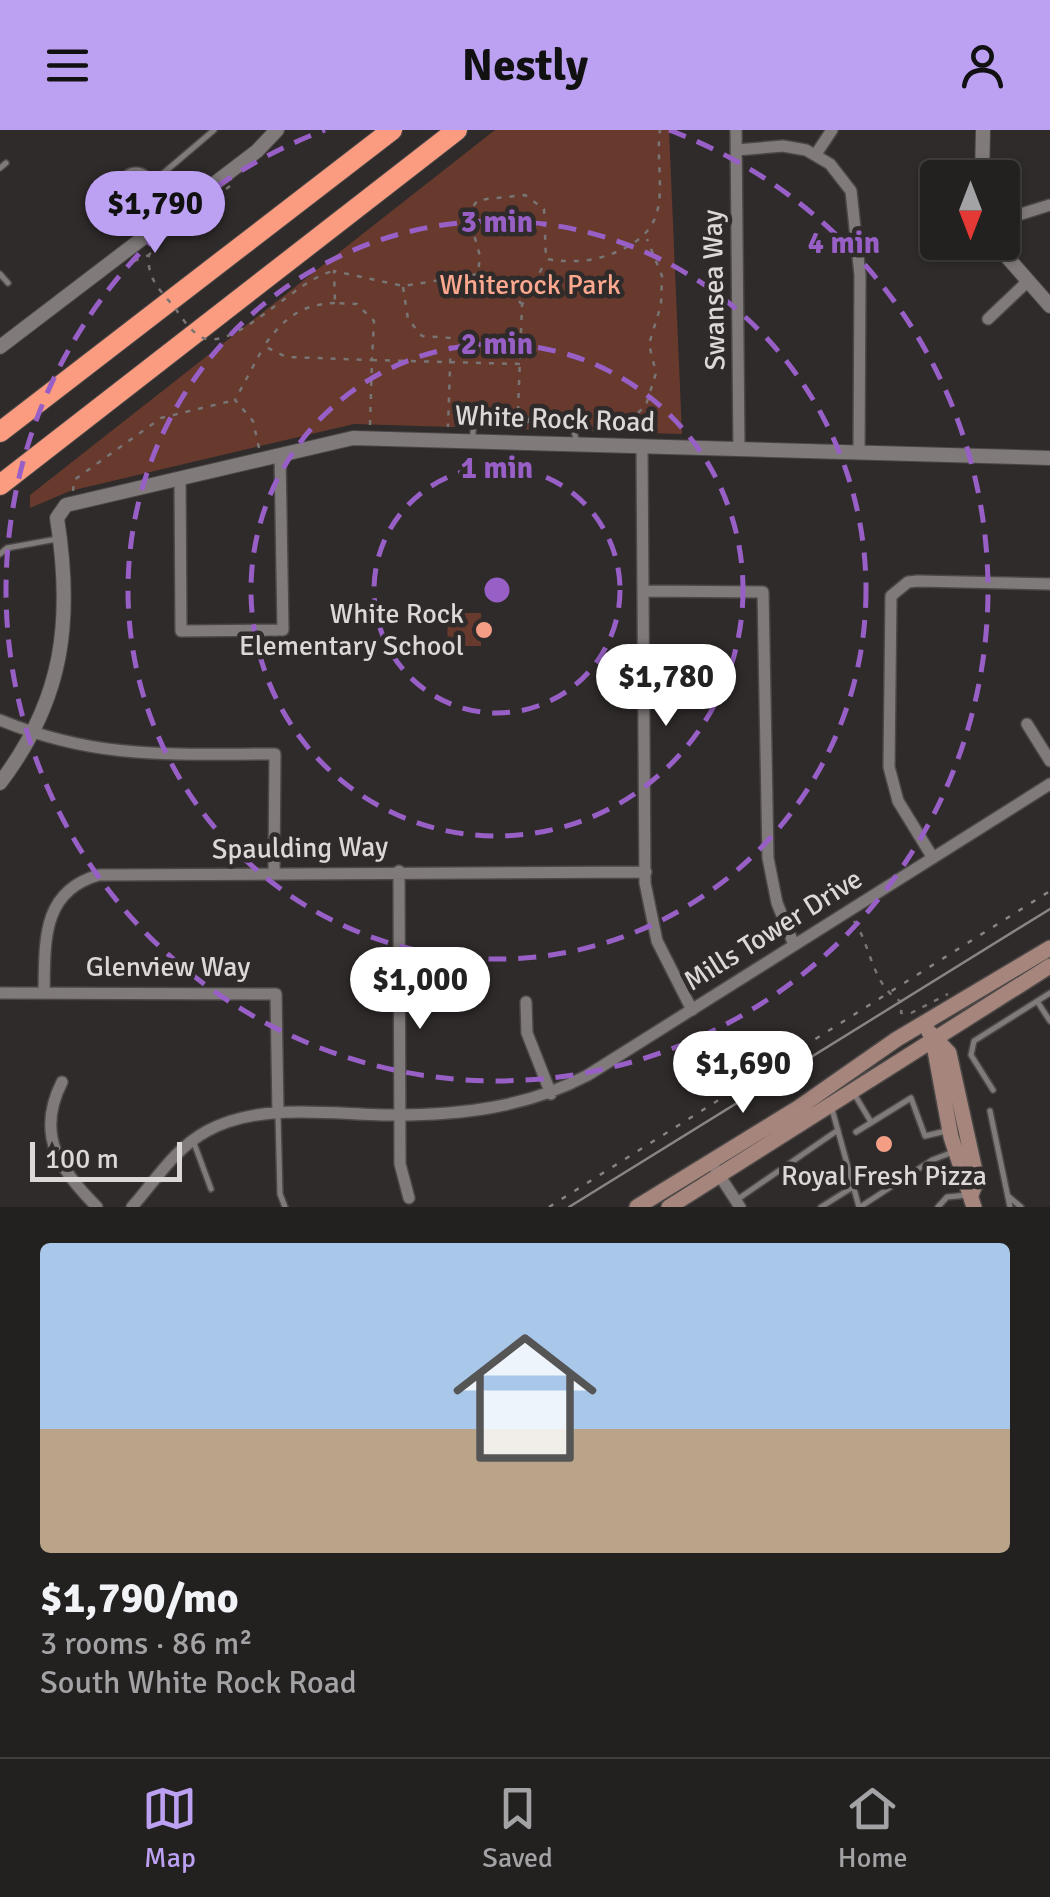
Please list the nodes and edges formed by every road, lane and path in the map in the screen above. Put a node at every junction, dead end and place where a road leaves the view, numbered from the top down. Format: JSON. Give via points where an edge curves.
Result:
{"nodes":[{"id":1,"x":214,"y":130,"type":"edge"},
{"id":2,"x":277,"y":130,"type":"edge"},
{"id":3,"x":392,"y":130,"type":"edge"},
{"id":4,"x":457,"y":130,"type":"edge"},
{"id":5,"x":660,"y":130,"type":"edge"},
{"id":6,"x":736,"y":130,"type":"edge"},
{"id":7,"x":832,"y":130,"type":"edge"},
{"id":8,"x":983,"y":130,"type":"edge"},
{"id":9,"x":737,"y":150,"type":"junction"},
{"id":10,"x":816,"y":154,"type":"junction"},
{"id":11,"x":982,"y":160,"type":"edge"},
{"id":12,"x":153,"y":182,"type":"junction"},
{"id":13,"x":230,"y":186,"type":"dead end"},
{"id":14,"x":147,"y":200,"type":"junction"},
{"id":15,"x":128,"y":202,"type":"junction"},
{"id":16,"x":1050,"y":205,"type":"edge"},
{"id":17,"x":119,"y":209,"type":"dead end"},
{"id":18,"x":1020,"y":214,"type":"edge"},
{"id":19,"x":162,"y":222,"type":"junction"},
{"id":20,"x":646,"y":238,"type":"junction"},
{"id":21,"x":149,"y":255,"type":"junction"},
{"id":22,"x":546,"y":259,"type":"junction"},
{"id":23,"x":1009,"y":260,"type":"edge"},
{"id":24,"x":128,"y":262,"type":"dead end"},
{"id":25,"x":334,"y":270,"type":"junction"},
{"id":26,"x":0,"y":274,"type":"edge"},
{"id":27,"x":478,"y":274,"type":"junction"},
{"id":28,"x":1028,"y":282,"type":"junction"},
{"id":29,"x":8,"y":283,"type":"dead end"},
{"id":30,"x":533,"y":285,"type":"junction"},
{"id":31,"x":403,"y":286,"type":"junction"},
{"id":32,"x":512,"y":287,"type":"junction"},
{"id":33,"x":335,"y":304,"type":"junction"},
{"id":34,"x":522,"y":306,"type":"junction"},
{"id":35,"x":1050,"y":306,"type":"edge"},
{"id":36,"x":988,"y":319,"type":"dead end"},
{"id":37,"x":264,"y":346,"type":"junction"},
{"id":38,"x":0,"y":347,"type":"edge"},
{"id":39,"x":372,"y":360,"type":"junction"},
{"id":40,"x":451,"y":362,"type":"junction"},
{"id":41,"x":520,"y":364,"type":"junction"},
{"id":42,"x":235,"y":400,"type":"junction"},
{"id":43,"x":518,"y":413,"type":"dead end"},
{"id":44,"x":370,"y":426,"type":"dead end"},
{"id":45,"x":448,"y":427,"type":"dead end"},
{"id":46,"x":0,"y":432,"type":"edge"},
{"id":47,"x":628,"y":434,"type":"dead end"},
{"id":48,"x":472,"y":441,"type":"junction"},
{"id":49,"x":578,"y":445,"type":"junction"},
{"id":50,"x":260,"y":448,"type":"dead end"},
{"id":51,"x":642,"y":448,"type":"junction"},
{"id":52,"x":740,"y":450,"type":"junction"},
{"id":53,"x":859,"y":452,"type":"junction"},
{"id":54,"x":280,"y":455,"type":"junction"},
{"id":55,"x":1050,"y":458,"type":"edge"},
{"id":56,"x":180,"y":478,"type":"junction"},
{"id":57,"x":0,"y":485,"type":"edge"},
{"id":58,"x":69,"y":498,"type":"junction"},
{"id":59,"x":60,"y":538,"type":"junction"},
{"id":60,"x":0,"y":554,"type":"edge"},
{"id":61,"x":1050,"y":584,"type":"edge"},
{"id":62,"x":644,"y":591,"type":"junction"},
{"id":63,"x":0,"y":720,"type":"edge"},
{"id":64,"x":1027,"y":724,"type":"dead end"},
{"id":65,"x":33,"y":734,"type":"junction"},
{"id":66,"x":1050,"y":761,"type":"edge"},
{"id":67,"x":0,"y":784,"type":"edge"},
{"id":68,"x":1050,"y":784,"type":"edge"},
{"id":69,"x":934,"y":858,"type":"junction"},
{"id":70,"x":399,"y":871,"type":"junction"},
{"id":71,"x":646,"y":872,"type":"junction"},
{"id":72,"x":274,"y":874,"type":"junction"},
{"id":73,"x":847,"y":912,"type":"junction"},
{"id":74,"x":794,"y":945,"type":"junction"},
{"id":75,"x":1050,"y":948,"type":"edge"},
{"id":76,"x":1050,"y":967,"type":"edge"},
{"id":77,"x":0,"y":992,"type":"edge"},
{"id":78,"x":44,"y":992,"type":"junction"},
{"id":79,"x":954,"y":992,"type":"dead end"},
{"id":80,"x":1050,"y":993,"type":"edge"},
{"id":81,"x":1038,"y":1001,"type":"junction"},
{"id":82,"x":526,"y":1002,"type":"dead end"},
{"id":83,"x":692,"y":1010,"type":"junction"},
{"id":84,"x":1050,"y":1022,"type":"edge"},
{"id":85,"x":924,"y":1024,"type":"junction"},
{"id":86,"x":933,"y":1040,"type":"junction"},
{"id":87,"x":62,"y":1082,"type":"dead end"},
{"id":88,"x":852,"y":1089,"type":"junction"},
{"id":89,"x":992,"y":1090,"type":"dead end"},
{"id":90,"x":551,"y":1094,"type":"junction"},
{"id":91,"x":830,"y":1106,"type":"junction"},
{"id":92,"x":990,"y":1110,"type":"dead end"},
{"id":93,"x":278,"y":1113,"type":"junction"},
{"id":94,"x":399,"y":1116,"type":"junction"},
{"id":95,"x":871,"y":1122,"type":"junction"},
{"id":96,"x":838,"y":1130,"type":"junction"},
{"id":97,"x":950,"y":1130,"type":"junction"},
{"id":98,"x":856,"y":1132,"type":"dead end"},
{"id":99,"x":192,"y":1140,"type":"junction"},
{"id":100,"x":956,"y":1151,"type":"junction"},
{"id":101,"x":715,"y":1168,"type":"junction"},
{"id":102,"x":854,"y":1186,"type":"junction"},
{"id":103,"x":211,"y":1189,"type":"dead end"},
{"id":104,"x":1008,"y":1196,"type":"junction"},
{"id":105,"x":409,"y":1198,"type":"dead end"},
{"id":106,"x":973,"y":1201,"type":"edge"},
{"id":107,"x":738,"y":1204,"type":"edge"},
{"id":108,"x":134,"y":1206,"type":"edge"},
{"id":109,"x":97,"y":1207,"type":"edge"},
{"id":110,"x":285,"y":1207,"type":"edge"},
{"id":111,"x":636,"y":1207,"type":"edge"},
{"id":112,"x":669,"y":1207,"type":"edge"},
{"id":113,"x":821,"y":1207,"type":"edge"},
{"id":114,"x":859,"y":1207,"type":"edge"},
{"id":115,"x":938,"y":1207,"type":"edge"},
{"id":116,"x":1010,"y":1207,"type":"edge"},
{"id":117,"x":1021,"y":1207,"type":"edge"}],
"edges":[{"from":1,"to":12,"type":"lane"},
{"from":2,"to":19,"type":"street"},
{"from":3,"to":46,"type":"highway"},
{"from":4,"to":57,"type":"highway"},
{"from":5,"to":20,"type":"path","via":[[662,182]]},
{"from":6,"to":9,"type":"street","name":"Swansea Way"},
{"from":7,"to":10,"type":"street"},
{"from":8,"to":11,"type":"street"},
{"from":9,"to":10,"type":"street","via":[[784,146]]},
{"from":9,"to":52,"type":"street","name":"Swansea Way"},
{"from":10,"to":53,"type":"street","via":[[845,181],[856,214]]},
{"from":12,"to":14,"type":"lane"},
{"from":12,"to":15,"type":"lane","via":[[144,172],[125,174],[119,186]]},
{"from":13,"to":21,"type":"path","bridge":true},
{"from":14,"to":15,"type":"lane"},
{"from":14,"to":19,"type":"lane"},
{"from":15,"to":17,"type":"lane"},
{"from":16,"to":18,"type":"street"},
{"from":19,"to":38,"type":"street"},
{"from":20,"to":22,"type":"path","via":[[575,264]]},
{"from":20,"to":47,"type":"path","via":[[662,276],[649,344],[656,373],[646,405],[625,426]]},
{"from":21,"to":24,"type":"path"},
{"from":21,"to":25,"type":"path","bridge":true,"via":[[152,279],[192,331],[217,340],[307,280]]},
{"from":22,"to":27,"type":"path","via":[[544,209],[526,195],[490,197],[468,213]]},
{"from":22,"to":30,"type":"path"},
{"from":23,"to":28,"type":"street"},
{"from":25,"to":31,"type":"path"},
{"from":25,"to":33,"type":"path"},
{"from":26,"to":29,"type":"lane"},
{"from":27,"to":31,"type":"path"},
{"from":27,"to":32,"type":"path"},
{"from":28,"to":35,"type":"street"},
{"from":28,"to":36,"type":"street"},
{"from":30,"to":32,"type":"path"},
{"from":30,"to":34,"type":"path"},
{"from":31,"to":40,"type":"path","via":[[408,319],[422,336],[451,338]]},
{"from":32,"to":34,"type":"path"},
{"from":33,"to":37,"type":"path","via":[[304,307],[279,324]]},
{"from":33,"to":39,"type":"path","via":[[367,309],[374,321]]},
{"from":34,"to":41,"type":"path"},
{"from":37,"to":39,"type":"path","via":[[286,357]]},
{"from":37,"to":42,"type":"path"},
{"from":39,"to":40,"type":"path"},
{"from":39,"to":44,"type":"path"},
{"from":40,"to":41,"type":"path"},
{"from":40,"to":45,"type":"path"},
{"from":41,"to":43,"type":"path"},
{"from":42,"to":50,"type":"path","via":[[253,421]]},
{"from":42,"to":58,"type":"path","via":[[161,418],[74,480]]},
{"from":48,"to":49,"type":"street","name":"White Rock Road"},
{"from":48,"to":49,"type":"lane","via":[[480,420],[545,418],[571,422]]},
{"from":48,"to":54,"type":"street","name":"White Rock Road","via":[[353,438]]},
{"from":49,"to":51,"type":"street","name":"White Rock Road"},
{"from":51,"to":52,"type":"street","name":"White Rock Road"},
{"from":51,"to":62,"type":"street"},
{"from":52,"to":53,"type":"street","name":"White Rock Road"},
{"from":53,"to":55,"type":"street","name":"White Rock Road"},
{"from":54,"to":56,"type":"street","name":"White Rock Road"},
{"from":54,"to":56,"type":"street","via":[[283,630],[181,632]]},
{"from":56,"to":58,"type":"street","name":"White Rock Road"},
{"from":58,"to":59,"type":"street","via":[[57,518]]},
{"from":59,"to":60,"type":"lane"},
{"from":59,"to":65,"type":"street","via":[[64,636]]},
{"from":61,"to":69,"type":"street","via":[[918,581],[892,596],[889,767],[898,801]]},
{"from":62,"to":71,"type":"street"},
{"from":62,"to":74,"type":"street","via":[[763,592],[768,858]]},
{"from":63,"to":65,"type":"street"},
{"from":64,"to":66,"type":"street"},
{"from":65,"to":67,"type":"street"},
{"from":65,"to":72,"type":"street","via":[[114,753],[275,754]]},
{"from":68,"to":69,"type":"street","name":"Mills Tower Drive"},
{"from":69,"to":73,"type":"street","name":"Mills Tower Drive"},
{"from":70,"to":71,"type":"street","name":"Spaulding Way"},
{"from":70,"to":72,"type":"street","name":"Spaulding Way"},
{"from":70,"to":94,"type":"street"},
{"from":71,"to":83,"type":"street","via":[[658,942]]},
{"from":72,"to":78,"type":"street","name":"Spaulding Way","via":[[111,874],[78,883],[49,918]]},
{"from":73,"to":74,"type":"street","name":"Mills Tower Drive"},
{"from":73,"to":79,"type":"path","via":[[865,936],[865,953],[902,1002],[901,1013]]},
{"from":74,"to":83,"type":"street","name":"Mills Tower Drive"},
{"from":75,"to":85,"type":"main road"},
{"from":76,"to":86,"type":"main road"},
{"from":77,"to":78,"type":"street","name":"Glenview Way"},
{"from":78,"to":93,"type":"street","name":"Glenview Way","via":[[276,994]]},
{"from":80,"to":81,"type":"lane"},
{"from":81,"to":84,"type":"lane"},
{"from":81,"to":89,"type":"lane","via":[[974,1041],[970,1049]]},
{"from":82,"to":90,"type":"street","via":[[527,1033]]},
{"from":83,"to":90,"type":"street","name":"Mills Tower Drive"},
{"from":85,"to":86,"type":"main road"},
{"from":85,"to":101,"type":"main road"},
{"from":86,"to":88,"type":"main road"},
{"from":86,"to":97,"type":"main road"},
{"from":86,"to":106,"type":"main road","via":[[949,1053],[977,1180]]},
{"from":87,"to":109,"type":"street","via":[[54,1105],[56,1159]]},
{"from":88,"to":91,"type":"main road"},
{"from":88,"to":95,"type":"lane"},
{"from":90,"to":94,"type":"street","name":"Mills Tower Drive","via":[[472,1112]]},
{"from":91,"to":96,"type":"lane"},
{"from":91,"to":101,"type":"main road"},
{"from":92,"to":104,"type":"lane"},
{"from":93,"to":94,"type":"street","name":"Mills Tower Drive"},
{"from":93,"to":99,"type":"street","name":"Mills Tower Drive","via":[[238,1118]]},
{"from":93,"to":110,"type":"lane"},
{"from":94,"to":105,"type":"street"},
{"from":95,"to":97,"type":"lane","via":[[910,1098],[925,1136]]},
{"from":95,"to":98,"type":"lane"},
{"from":96,"to":102,"type":"lane"},
{"from":96,"to":107,"type":"lane"},
{"from":97,"to":100,"type":"main road"},
{"from":99,"to":103,"type":"lane"},
{"from":99,"to":108,"type":"street","name":"Mills Tower Drive"},
{"from":100,"to":106,"type":"main road"},
{"from":100,"to":114,"type":"lane"},
{"from":101,"to":107,"type":"street"},
{"from":101,"to":111,"type":"main road"},
{"from":101,"to":112,"type":"main road"},
{"from":102,"to":113,"type":"lane"},
{"from":102,"to":114,"type":"lane"},
{"from":104,"to":116,"type":"lane"},
{"from":104,"to":117,"type":"lane"},
{"from":106,"to":115,"type":"lane","via":[[947,1197]]}]}
